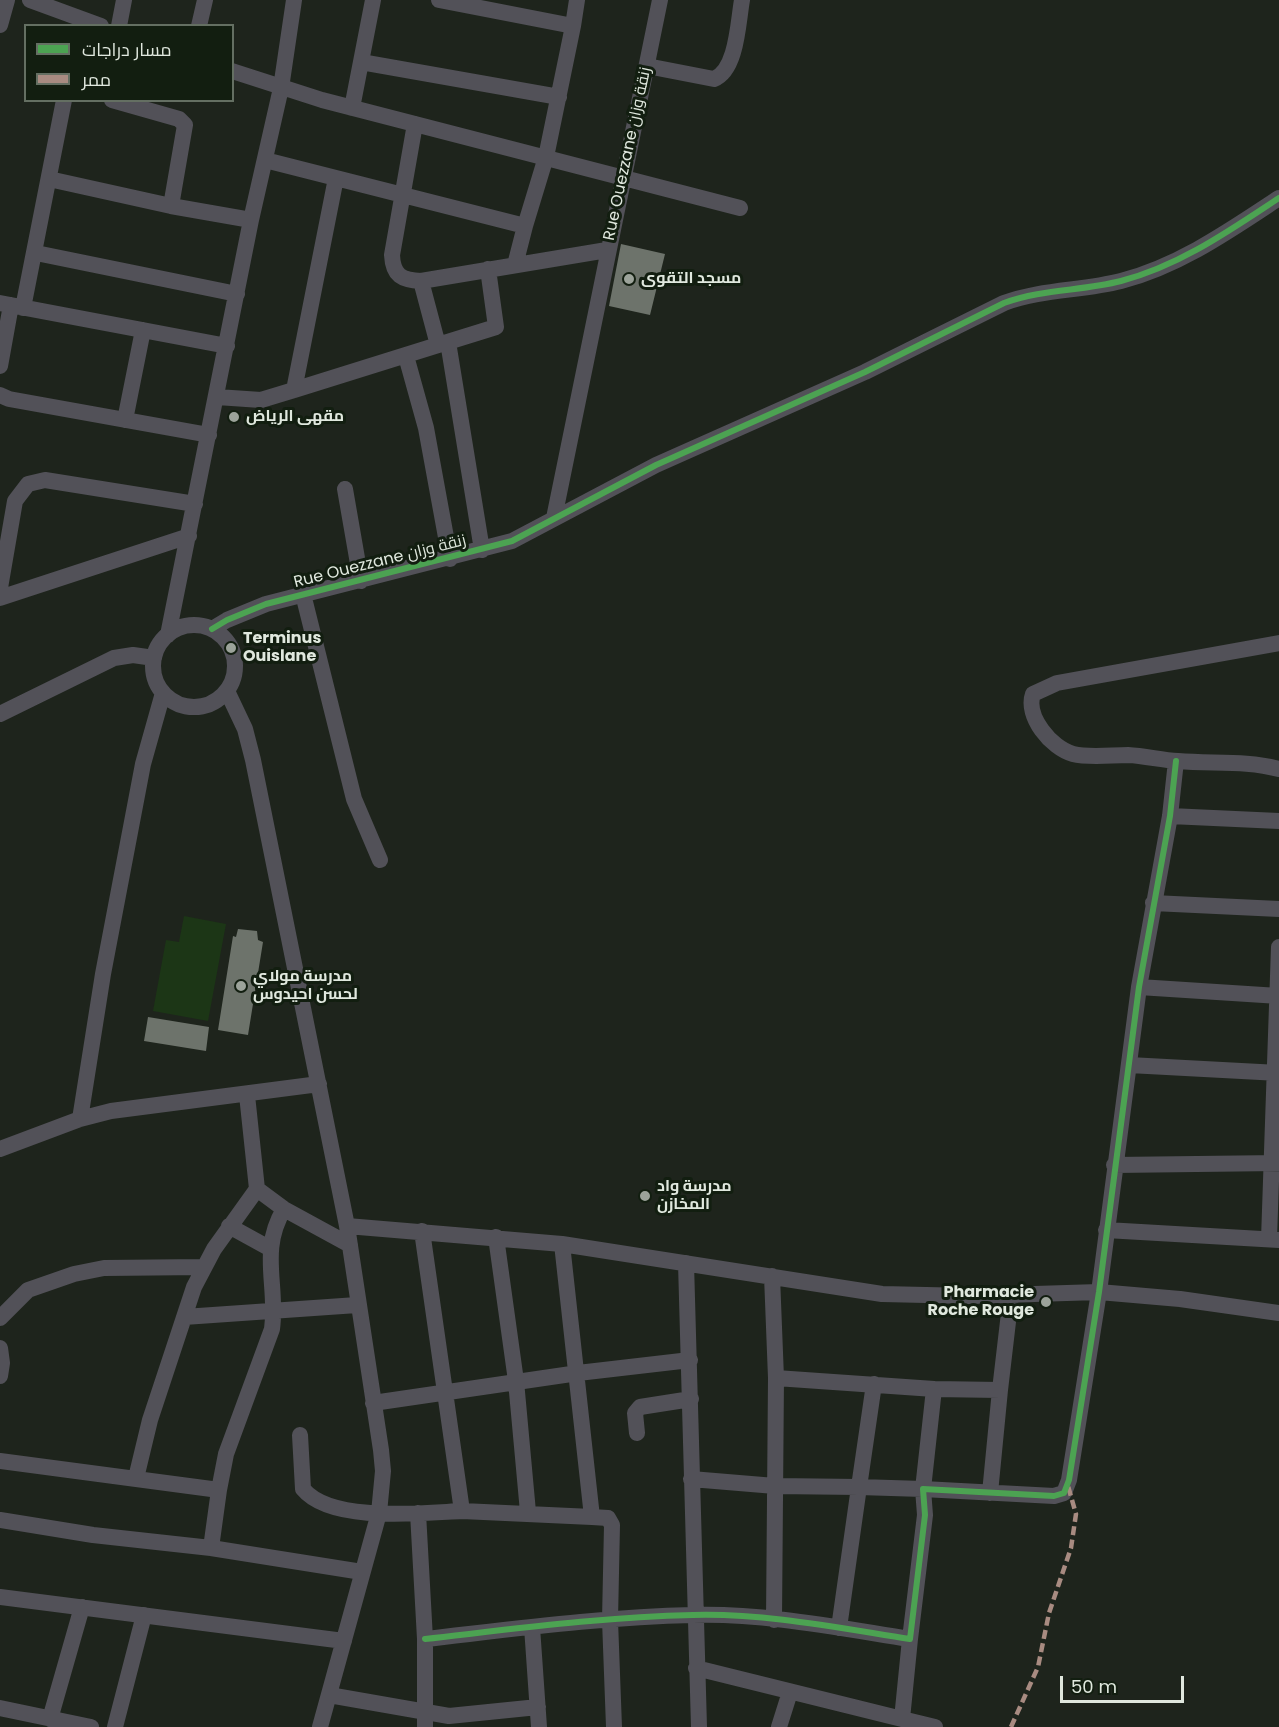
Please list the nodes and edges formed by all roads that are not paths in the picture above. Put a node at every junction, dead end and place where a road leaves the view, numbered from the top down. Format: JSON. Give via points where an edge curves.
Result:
{"nodes":[{"id":1,"x":7,"y":0,"type":"edge"},
{"id":2,"x":124,"y":0,"type":"edge"},
{"id":3,"x":205,"y":0,"type":"edge"},
{"id":4,"x":294,"y":0,"type":"edge"},
{"id":5,"x":373,"y":0,"type":"edge"},
{"id":6,"x":439,"y":0,"type":"edge"},
{"id":7,"x":577,"y":0,"type":"edge"},
{"id":8,"x":660,"y":0,"type":"edge"},
{"id":9,"x":742,"y":0,"type":"edge"},
{"id":10,"x":39,"y":2,"type":"edge"},
{"id":11,"x":96,"y":24,"type":"edge"},
{"id":12,"x":119,"y":24,"type":"edge"},
{"id":13,"x":199,"y":24,"type":"edge"},
{"id":14,"x":0,"y":25,"type":"edge"},
{"id":15,"x":573,"y":26,"type":"junction"},
{"id":16,"x":362,"y":62,"type":"junction"},
{"id":17,"x":646,"y":66,"type":"junction"},
{"id":18,"x":234,"y":72,"type":"edge"},
{"id":19,"x":281,"y":88,"type":"junction"},
{"id":20,"x":559,"y":97,"type":"junction"},
{"id":21,"x":64,"y":102,"type":"edge"},
{"id":22,"x":119,"y":102,"type":"edge"},
{"id":23,"x":352,"y":108,"type":"junction"},
{"id":24,"x":415,"y":124,"type":"junction"},
{"id":25,"x":546,"y":157,"type":"junction"},
{"id":26,"x":265,"y":160,"type":"junction"},
{"id":27,"x":336,"y":178,"type":"junction"},
{"id":28,"x":622,"y":178,"type":"junction"},
{"id":29,"x":49,"y":179,"type":"junction"},
{"id":30,"x":402,"y":194,"type":"junction"},
{"id":31,"x":1279,"y":198,"type":"edge"},
{"id":32,"x":171,"y":206,"type":"junction"},
{"id":33,"x":740,"y":208,"type":"dead end"},
{"id":34,"x":251,"y":220,"type":"junction"},
{"id":35,"x":525,"y":226,"type":"junction"},
{"id":36,"x":607,"y":250,"type":"junction"},
{"id":37,"x":36,"y":253,"type":"junction"},
{"id":38,"x":515,"y":265,"type":"junction"},
{"id":39,"x":488,"y":269,"type":"junction"},
{"id":40,"x":421,"y":281,"type":"junction"},
{"id":41,"x":237,"y":294,"type":"junction"},
{"id":42,"x":12,"y":305,"type":"edge"},
{"id":43,"x":143,"y":330,"type":"junction"},
{"id":44,"x":443,"y":344,"type":"junction"},
{"id":45,"x":227,"y":346,"type":"junction"},
{"id":46,"x":406,"y":356,"type":"junction"},
{"id":47,"x":0,"y":366,"type":"edge"},
{"id":48,"x":294,"y":390,"type":"junction"},
{"id":49,"x":0,"y":395,"type":"edge"},
{"id":50,"x":217,"y":397,"type":"junction"},
{"id":51,"x":125,"y":420,"type":"junction"},
{"id":52,"x":209,"y":435,"type":"junction"},
{"id":53,"x":345,"y":489,"type":"dead end"},
{"id":54,"x":195,"y":504,"type":"junction"},
{"id":55,"x":554,"y":518,"type":"junction"},
{"id":56,"x":189,"y":536,"type":"junction"},
{"id":57,"x":482,"y":550,"type":"junction"},
{"id":58,"x":450,"y":559,"type":"junction"},
{"id":59,"x":361,"y":581,"type":"junction"},
{"id":60,"x":0,"y":588,"type":"edge"},
{"id":61,"x":303,"y":594,"type":"junction"},
{"id":62,"x":0,"y":598,"type":"edge"},
{"id":63,"x":212,"y":629,"type":"junction"},
{"id":64,"x":168,"y":635,"type":"junction"},
{"id":65,"x":1279,"y":643,"type":"edge"},
{"id":66,"x":154,"y":658,"type":"junction"},
{"id":67,"x":227,"y":692,"type":"junction"},
{"id":68,"x":163,"y":693,"type":"junction"},
{"id":69,"x":0,"y":714,"type":"edge"},
{"id":70,"x":1176,"y":761,"type":"junction"},
{"id":71,"x":1279,"y":770,"type":"edge"},
{"id":72,"x":1170,"y":816,"type":"junction"},
{"id":73,"x":1279,"y":821,"type":"edge"},
{"id":74,"x":380,"y":860,"type":"dead end"},
{"id":75,"x":1153,"y":903,"type":"junction"},
{"id":76,"x":1279,"y":909,"type":"edge"},
{"id":77,"x":1279,"y":947,"type":"edge"},
{"id":78,"x":1139,"y":987,"type":"junction"},
{"id":79,"x":1278,"y":996,"type":"edge"},
{"id":80,"x":1129,"y":1065,"type":"junction"},
{"id":81,"x":1277,"y":1072,"type":"edge"},
{"id":82,"x":319,"y":1084,"type":"junction"},
{"id":83,"x":247,"y":1095,"type":"junction"},
{"id":84,"x":80,"y":1119,"type":"junction"},
{"id":85,"x":0,"y":1149,"type":"edge"},
{"id":86,"x":1275,"y":1163,"type":"edge"},
{"id":87,"x":1114,"y":1165,"type":"junction"},
{"id":88,"x":257,"y":1189,"type":"junction"},
{"id":89,"x":284,"y":1209,"type":"junction"},
{"id":90,"x":229,"y":1226,"type":"junction"},
{"id":91,"x":347,"y":1226,"type":"junction"},
{"id":92,"x":1106,"y":1230,"type":"junction"},
{"id":93,"x":422,"y":1231,"type":"junction"},
{"id":94,"x":496,"y":1237,"type":"junction"},
{"id":95,"x":1274,"y":1239,"type":"edge"},
{"id":96,"x":562,"y":1244,"type":"junction"},
{"id":97,"x":350,"y":1245,"type":"junction"},
{"id":98,"x":269,"y":1248,"type":"junction"},
{"id":99,"x":686,"y":1263,"type":"junction"},
{"id":100,"x":203,"y":1267,"type":"junction"},
{"id":101,"x":772,"y":1276,"type":"junction"},
{"id":102,"x":1098,"y":1292,"type":"junction"},
{"id":103,"x":1011,"y":1296,"type":"junction"},
{"id":104,"x":357,"y":1305,"type":"junction"},
{"id":105,"x":274,"y":1312,"type":"junction"},
{"id":106,"x":1279,"y":1313,"type":"edge"},
{"id":107,"x":184,"y":1317,"type":"junction"},
{"id":108,"x":0,"y":1318,"type":"edge"},
{"id":109,"x":0,"y":1348,"type":"edge"},
{"id":110,"x":690,"y":1360,"type":"junction"},
{"id":111,"x":578,"y":1373,"type":"junction"},
{"id":112,"x":0,"y":1376,"type":"edge"},
{"id":113,"x":776,"y":1378,"type":"junction"},
{"id":114,"x":516,"y":1381,"type":"junction"},
{"id":115,"x":874,"y":1384,"type":"junction"},
{"id":116,"x":934,"y":1389,"type":"junction"},
{"id":117,"x":1000,"y":1390,"type":"junction"},
{"id":118,"x":446,"y":1391,"type":"junction"},
{"id":119,"x":691,"y":1399,"type":"junction"},
{"id":120,"x":373,"y":1403,"type":"junction"},
{"id":121,"x":637,"y":1433,"type":"dead end"},
{"id":122,"x":300,"y":1435,"type":"dead end"},
{"id":123,"x":0,"y":1461,"type":"edge"},
{"id":124,"x":136,"y":1478,"type":"junction"},
{"id":125,"x":691,"y":1479,"type":"junction"},
{"id":126,"x":775,"y":1486,"type":"junction"},
{"id":127,"x":859,"y":1487,"type":"junction"},
{"id":128,"x":923,"y":1489,"type":"junction"},
{"id":129,"x":219,"y":1490,"type":"junction"},
{"id":130,"x":990,"y":1493,"type":"junction"},
{"id":131,"x":462,"y":1511,"type":"junction"},
{"id":132,"x":528,"y":1512,"type":"junction"},
{"id":133,"x":379,"y":1513,"type":"junction"},
{"id":134,"x":418,"y":1513,"type":"junction"},
{"id":135,"x":592,"y":1517,"type":"junction"},
{"id":136,"x":0,"y":1520,"type":"edge"},
{"id":137,"x":211,"y":1548,"type":"junction"},
{"id":138,"x":362,"y":1572,"type":"junction"},
{"id":139,"x":0,"y":1597,"type":"edge"},
{"id":140,"x":82,"y":1607,"type":"junction"},
{"id":141,"x":144,"y":1615,"type":"junction"},
{"id":142,"x":694,"y":1615,"type":"junction"},
{"id":143,"x":610,"y":1620,"type":"junction"},
{"id":144,"x":774,"y":1620,"type":"junction"},
{"id":145,"x":532,"y":1627,"type":"junction"},
{"id":146,"x":839,"y":1628,"type":"junction"},
{"id":147,"x":425,"y":1639,"type":"junction"},
{"id":148,"x":910,"y":1639,"type":"junction"},
{"id":149,"x":344,"y":1641,"type":"junction"},
{"id":150,"x":696,"y":1668,"type":"junction"},
{"id":151,"x":790,"y":1692,"type":"junction"},
{"id":152,"x":329,"y":1695,"type":"junction"},
{"id":153,"x":538,"y":1707,"type":"junction"},
{"id":154,"x":0,"y":1708,"type":"edge"},
{"id":155,"x":50,"y":1719,"type":"junction"},
{"id":156,"x":902,"y":1719,"type":"junction"},
{"id":157,"x":424,"y":1720,"type":"edge"},
{"id":158,"x":90,"y":1727,"type":"edge"},
{"id":159,"x":115,"y":1727,"type":"edge"},
{"id":160,"x":320,"y":1727,"type":"edge"},
{"id":161,"x":539,"y":1727,"type":"edge"},
{"id":162,"x":614,"y":1727,"type":"edge"},
{"id":163,"x":699,"y":1727,"type":"edge"},
{"id":164,"x":779,"y":1727,"type":"edge"},
{"id":165,"x":935,"y":1727,"type":"edge"}],
"edges":[{"from":1,"to":14,"type":"street"},
{"from":2,"to":12,"type":"street"},
{"from":3,"to":13,"type":"street"},
{"from":4,"to":19,"type":"street"},
{"from":5,"to":16,"type":"street"},
{"from":6,"to":15,"type":"street"},
{"from":7,"to":15,"type":"street"},
{"from":8,"to":17,"type":"street","name":"Rue Ouezzane زنقة وزان"},
{"from":9,"to":17,"type":"street","via":[[730,66],[721,76],[714,79]]},
{"from":10,"to":11,"type":"street"},
{"from":15,"to":20,"type":"street"},
{"from":16,"to":20,"type":"street"},
{"from":16,"to":23,"type":"street"},
{"from":17,"to":28,"type":"street","name":"Rue Ouezzane زنقة وزان"},
{"from":18,"to":19,"type":"street"},
{"from":19,"to":23,"type":"street"},
{"from":19,"to":26,"type":"street"},
{"from":20,"to":25,"type":"street"},
{"from":21,"to":29,"type":"street"},
{"from":22,"to":32,"type":"street","via":[[179,119],[185,125]]},
{"from":23,"to":24,"type":"street"},
{"from":24,"to":25,"type":"street"},
{"from":24,"to":30,"type":"street"},
{"from":25,"to":28,"type":"street"},
{"from":25,"to":35,"type":"street"},
{"from":26,"to":27,"type":"street"},
{"from":26,"to":34,"type":"street"},
{"from":27,"to":30,"type":"street"},
{"from":27,"to":48,"type":"street"},
{"from":28,"to":33,"type":"street"},
{"from":28,"to":36,"type":"street","name":"Rue Ouezzane زنقة وزان"},
{"from":29,"to":32,"type":"street"},
{"from":29,"to":37,"type":"street"},
{"from":30,"to":35,"type":"street"},
{"from":30,"to":40,"type":"street","via":[[393,268],[406,280]]},
{"from":31,"to":55,"type":"street","via":[[1213,241],[1148,273],[1118,282],[1026,295],[1004,303],[865,372],[702,442]]},
{"from":32,"to":34,"type":"street"},
{"from":34,"to":41,"type":"street"},
{"from":35,"to":38,"type":"street"},
{"from":36,"to":38,"type":"street"},
{"from":36,"to":55,"type":"street","name":"Rue Ouezzane زنقة وزان"},
{"from":37,"to":41,"type":"street"},
{"from":37,"to":42,"type":"street"},
{"from":38,"to":39,"type":"street"},
{"from":39,"to":40,"type":"street"},
{"from":39,"to":44,"type":"street","via":[[496,327]]},
{"from":40,"to":44,"type":"street"},
{"from":41,"to":45,"type":"street"},
{"from":42,"to":43,"type":"street"},
{"from":42,"to":47,"type":"street"},
{"from":43,"to":45,"type":"street"},
{"from":43,"to":51,"type":"street"},
{"from":44,"to":46,"type":"street"},
{"from":44,"to":57,"type":"street"},
{"from":45,"to":50,"type":"street"},
{"from":46,"to":48,"type":"street"},
{"from":46,"to":58,"type":"street","via":[[426,429]]},
{"from":48,"to":50,"type":"street","via":[[261,400]]},
{"from":49,"to":51,"type":"street"},
{"from":50,"to":52,"type":"street"},
{"from":51,"to":52,"type":"street"},
{"from":52,"to":54,"type":"street"},
{"from":53,"to":59,"type":"street"},
{"from":54,"to":56,"type":"street"},
{"from":54,"to":60,"type":"street","via":[[45,480],[28,484],[15,501]]},
{"from":55,"to":57,"type":"street","name":"Rue Ouezzane زنقة وزان","via":[[512,541]]},
{"from":56,"to":62,"type":"street"},
{"from":56,"to":64,"type":"street"},
{"from":57,"to":58,"type":"street","name":"Rue Ouezzane زنقة وزان"},
{"from":58,"to":59,"type":"street","name":"Rue Ouezzane زنقة وزان"},
{"from":59,"to":61,"type":"street","name":"Rue Ouezzane زنقة وزان"},
{"from":61,"to":63,"type":"street","name":"Rue Ouezzane زنقة وزان","via":[[243,612]]},
{"from":61,"to":74,"type":"street","via":[[347,776],[363,825]]},
{"from":63,"to":64,"type":"street","via":[[193,625]]},
{"from":63,"to":67,"type":"street","via":[[226,640],[236,666]]},
{"from":64,"to":66,"type":"street"},
{"from":65,"to":70,"type":"street","via":[[1057,683],[1033,694],[1030,707],[1036,722],[1072,754],[1159,756]]},
{"from":66,"to":68,"type":"street","via":[[155,677]]},
{"from":66,"to":69,"type":"street","via":[[114,658]]},
{"from":67,"to":68,"type":"street","via":[[213,703],[196,708],[178,704]]},
{"from":67,"to":82,"type":"street","via":[[245,729],[254,760]]},
{"from":68,"to":84,"type":"street","via":[[141,776]]},
{"from":70,"to":71,"type":"street","via":[[1259,764]]},
{"from":70,"to":72,"type":"street"},
{"from":72,"to":73,"type":"street"},
{"from":72,"to":75,"type":"street"},
{"from":75,"to":76,"type":"street"},
{"from":75,"to":78,"type":"street"},
{"from":77,"to":79,"type":"street"},
{"from":78,"to":79,"type":"street"},
{"from":78,"to":80,"type":"street"},
{"from":79,"to":81,"type":"street"},
{"from":80,"to":81,"type":"street"},
{"from":80,"to":87,"type":"street"},
{"from":81,"to":86,"type":"street"},
{"from":82,"to":83,"type":"street"},
{"from":82,"to":91,"type":"street"},
{"from":83,"to":84,"type":"street","via":[[177,1101]]},
{"from":83,"to":88,"type":"street"},
{"from":84,"to":85,"type":"street"},
{"from":86,"to":87,"type":"street"},
{"from":86,"to":95,"type":"street"},
{"from":87,"to":92,"type":"street"},
{"from":88,"to":89,"type":"street"},
{"from":88,"to":90,"type":"street"},
{"from":89,"to":97,"type":"street"},
{"from":89,"to":98,"type":"street"},
{"from":90,"to":98,"type":"street"},
{"from":90,"to":100,"type":"street"},
{"from":91,"to":93,"type":"street"},
{"from":91,"to":97,"type":"street"},
{"from":92,"to":95,"type":"street"},
{"from":92,"to":102,"type":"street"},
{"from":93,"to":94,"type":"street"},
{"from":93,"to":118,"type":"street"},
{"from":94,"to":96,"type":"street"},
{"from":94,"to":114,"type":"street"},
{"from":96,"to":99,"type":"street"},
{"from":96,"to":111,"type":"street"},
{"from":97,"to":104,"type":"street"},
{"from":98,"to":105,"type":"street"},
{"from":99,"to":101,"type":"street"},
{"from":99,"to":110,"type":"street"},
{"from":100,"to":107,"type":"street"},
{"from":100,"to":108,"type":"street","via":[[104,1268],[74,1274],[28,1290]]},
{"from":101,"to":103,"type":"street","via":[[882,1294]]},
{"from":101,"to":113,"type":"street"},
{"from":102,"to":103,"type":"street"},
{"from":102,"to":106,"type":"street"},
{"from":102,"to":130,"type":"street","via":[[1066,1490],[1054,1496]]},
{"from":103,"to":117,"type":"street"},
{"from":104,"to":105,"type":"street"},
{"from":104,"to":120,"type":"street"},
{"from":105,"to":107,"type":"street"},
{"from":105,"to":129,"type":"street","via":[[263,1356],[226,1454]]},
{"from":107,"to":124,"type":"street","via":[[150,1420]]},
{"from":109,"to":112,"type":"street"},
{"from":110,"to":111,"type":"street"},
{"from":110,"to":119,"type":"street"},
{"from":111,"to":114,"type":"street"},
{"from":111,"to":135,"type":"street"},
{"from":113,"to":115,"type":"street"},
{"from":113,"to":126,"type":"street"},
{"from":114,"to":118,"type":"street"},
{"from":114,"to":132,"type":"street"},
{"from":115,"to":116,"type":"street"},
{"from":115,"to":127,"type":"street"},
{"from":116,"to":117,"type":"street"},
{"from":116,"to":128,"type":"street"},
{"from":117,"to":130,"type":"street"},
{"from":118,"to":120,"type":"street"},
{"from":118,"to":131,"type":"street"},
{"from":119,"to":121,"type":"street","via":[[640,1407],[635,1413]]},
{"from":119,"to":125,"type":"street"},
{"from":120,"to":133,"type":"street","via":[[383,1472]]},
{"from":122,"to":133,"type":"street","via":[[300,1475],[308,1496],[326,1504]]},
{"from":123,"to":124,"type":"street"},
{"from":124,"to":129,"type":"street"},
{"from":125,"to":126,"type":"street"},
{"from":125,"to":142,"type":"street"},
{"from":126,"to":127,"type":"street"},
{"from":126,"to":144,"type":"street"},
{"from":127,"to":128,"type":"street"},
{"from":127,"to":146,"type":"street"},
{"from":128,"to":130,"type":"street"},
{"from":128,"to":148,"type":"street","via":[[925,1515]]},
{"from":129,"to":137,"type":"street"},
{"from":131,"to":132,"type":"street"},
{"from":131,"to":134,"type":"street"},
{"from":132,"to":135,"type":"street"},
{"from":133,"to":134,"type":"street"},
{"from":133,"to":138,"type":"street"},
{"from":134,"to":147,"type":"street"},
{"from":135,"to":143,"type":"street","via":[[608,1518],[612,1525]]},
{"from":136,"to":137,"type":"street"},
{"from":137,"to":138,"type":"street"},
{"from":138,"to":149,"type":"street"},
{"from":139,"to":140,"type":"street"},
{"from":140,"to":141,"type":"street"},
{"from":140,"to":155,"type":"street"},
{"from":141,"to":149,"type":"street"},
{"from":141,"to":159,"type":"street"},
{"from":142,"to":143,"type":"street"},
{"from":142,"to":144,"type":"street"},
{"from":142,"to":150,"type":"street"},
{"from":143,"to":145,"type":"street"},
{"from":143,"to":162,"type":"street"},
{"from":144,"to":146,"type":"street"},
{"from":145,"to":147,"type":"street"},
{"from":145,"to":153,"type":"street"},
{"from":146,"to":148,"type":"street"},
{"from":147,"to":157,"type":"street"},
{"from":148,"to":156,"type":"street"},
{"from":149,"to":152,"type":"street"},
{"from":150,"to":151,"type":"street"},
{"from":150,"to":163,"type":"street"},
{"from":151,"to":156,"type":"street"},
{"from":151,"to":164,"type":"street"},
{"from":152,"to":157,"type":"street"},
{"from":152,"to":160,"type":"street"},
{"from":153,"to":157,"type":"street"},
{"from":153,"to":161,"type":"street"},
{"from":154,"to":155,"type":"street"},
{"from":155,"to":158,"type":"street"},
{"from":156,"to":165,"type":"street"}]}
